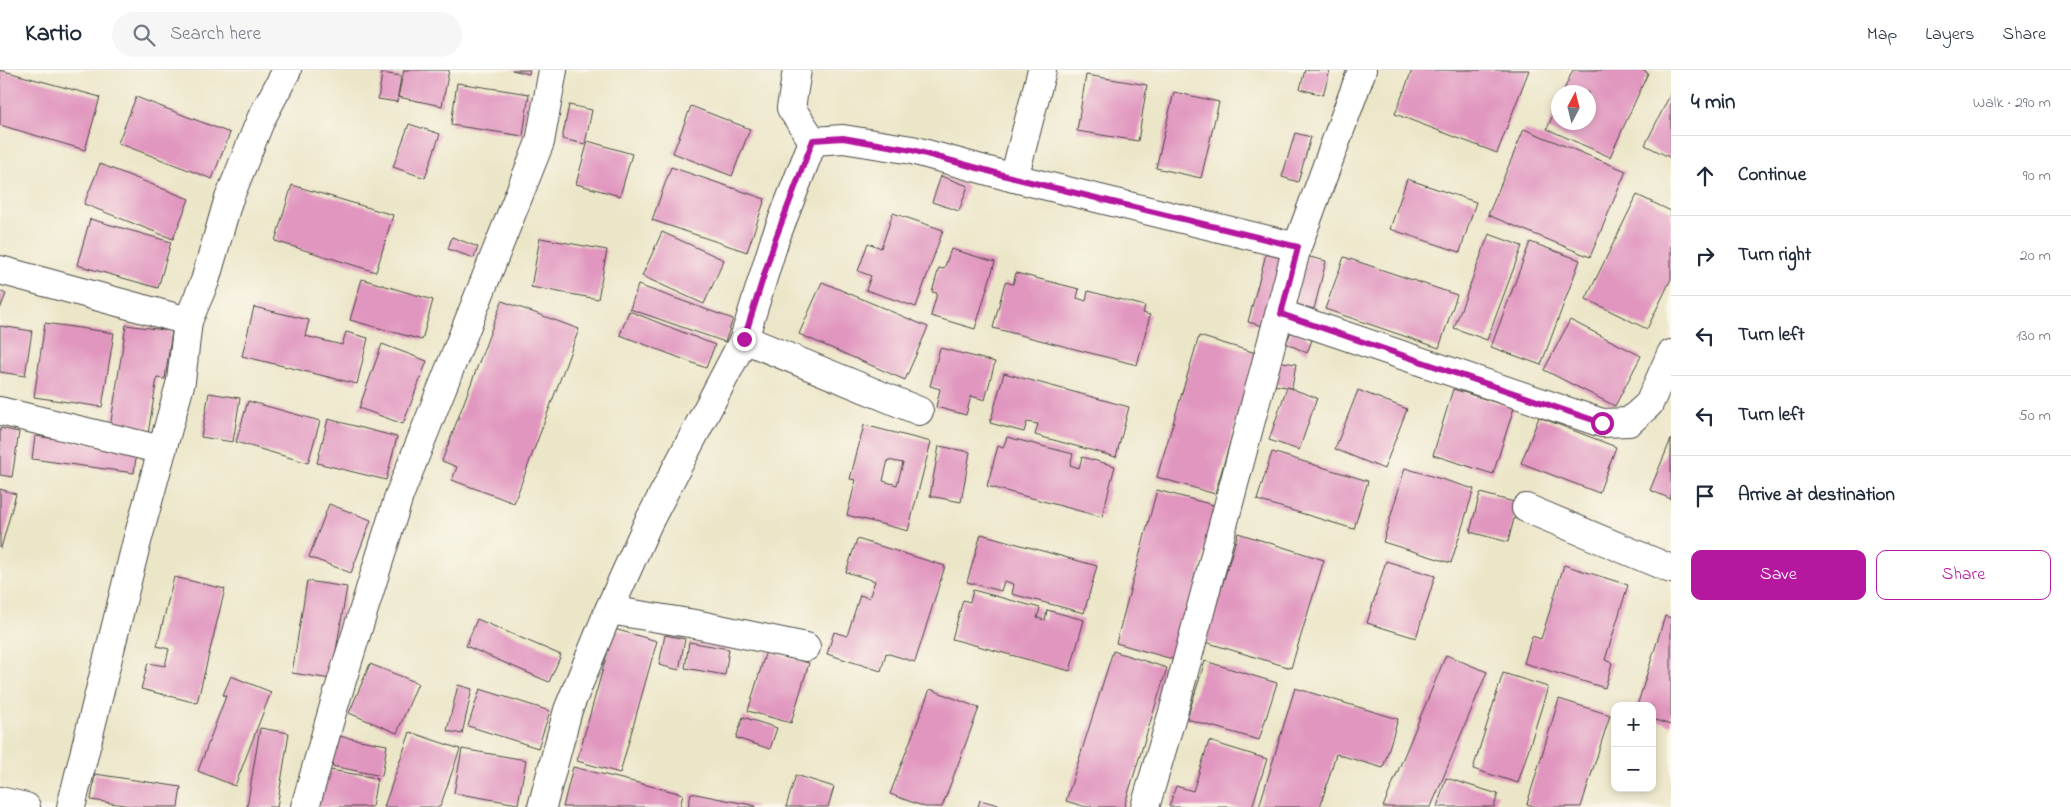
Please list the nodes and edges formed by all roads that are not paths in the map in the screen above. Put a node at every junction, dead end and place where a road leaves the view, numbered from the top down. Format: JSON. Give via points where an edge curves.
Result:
{"nodes":[{"id":1,"x":287,"y":70,"type":"edge"},
{"id":2,"x":552,"y":70,"type":"edge"},
{"id":3,"x":797,"y":70,"type":"edge"},
{"id":4,"x":1042,"y":70,"type":"edge"},
{"id":5,"x":1362,"y":70,"type":"edge"},
{"id":6,"x":813,"y":140,"type":"junction"},
{"id":7,"x":1014,"y":178,"type":"junction"},
{"id":8,"x":1298,"y":247,"type":"junction"},
{"id":9,"x":0,"y":270,"type":"edge"},
{"id":10,"x":1281,"y":314,"type":"junction"},
{"id":11,"x":188,"y":321,"type":"junction"},
{"id":12,"x":744,"y":339,"type":"junction"},
{"id":13,"x":1671,"y":354,"type":"edge"},
{"id":14,"x":0,"y":411,"type":"edge"},
{"id":15,"x":919,"y":411,"type":"dead end"},
{"id":16,"x":162,"y":450,"type":"junction"},
{"id":17,"x":1526,"y":508,"type":"dead end"},
{"id":18,"x":1671,"y":569,"type":"edge"},
{"id":19,"x":609,"y":610,"type":"junction"},
{"id":20,"x":806,"y":647,"type":"dead end"},
{"id":21,"x":0,"y":801,"type":"edge"},
{"id":22,"x":26,"y":807,"type":"edge"},
{"id":23,"x":71,"y":807,"type":"edge"},
{"id":24,"x":305,"y":807,"type":"edge"},
{"id":25,"x":542,"y":807,"type":"edge"},
{"id":26,"x":1145,"y":807,"type":"edge"}],
"edges":[{"from":1,"to":11,"type":"street","via":[[261,119],[228,201],[205,281]]},
{"from":2,"to":24,"type":"street","via":[[540,142],[399,496]]},
{"from":3,"to":6,"type":"street","via":[[791,108]]},
{"from":4,"to":7,"type":"street"},
{"from":5,"to":8,"type":"street"},
{"from":6,"to":7,"type":"street","via":[[843,138],[912,150]]},
{"from":6,"to":12,"type":"street","via":[[775,240]]},
{"from":7,"to":8,"type":"street"},
{"from":8,"to":10,"type":"street"},
{"from":9,"to":11,"type":"street"},
{"from":10,"to":13,"type":"street","via":[[1602,423],[1629,422],[1649,404]]},
{"from":10,"to":26,"type":"street"},
{"from":11,"to":16,"type":"street","via":[[180,381]]},
{"from":12,"to":15,"type":"street"},
{"from":12,"to":19,"type":"street","via":[[648,523]]},
{"from":14,"to":16,"type":"street"},
{"from":16,"to":23,"type":"street"},
{"from":17,"to":18,"type":"street"},
{"from":19,"to":20,"type":"street"},
{"from":19,"to":25,"type":"street","via":[[568,710]]},
{"from":21,"to":22,"type":"street"}]}
